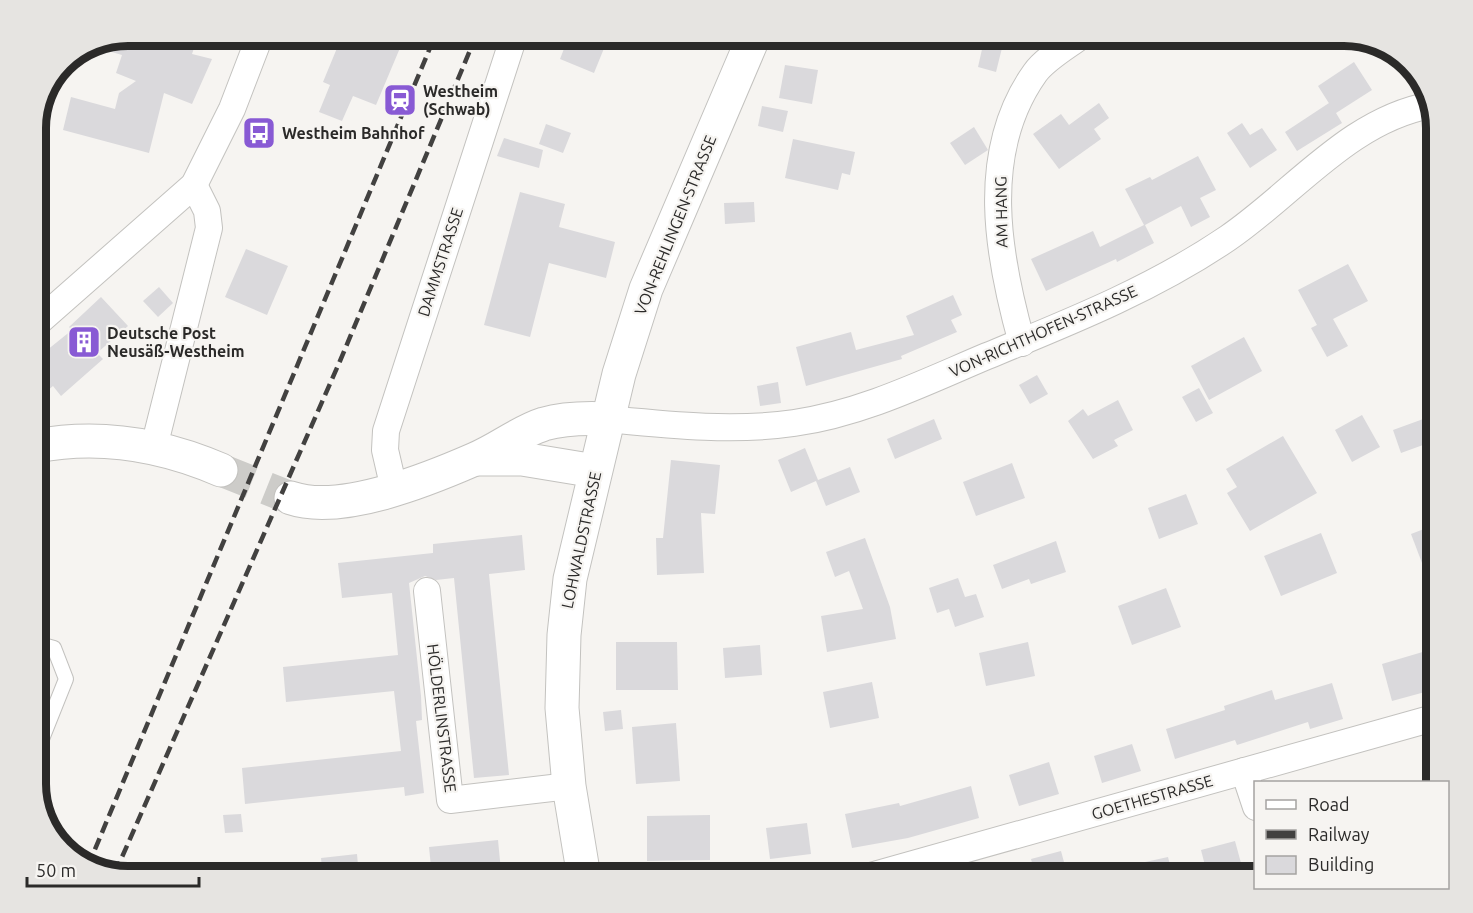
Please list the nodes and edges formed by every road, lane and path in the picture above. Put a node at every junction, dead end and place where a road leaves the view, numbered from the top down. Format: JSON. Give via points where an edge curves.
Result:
{"nodes":[{"id":1,"x":257,"y":46,"type":"edge"},
{"id":2,"x":511,"y":46,"type":"edge"},
{"id":3,"x":750,"y":46,"type":"edge"},
{"id":4,"x":1068,"y":46,"type":"edge"},
{"id":5,"x":1424,"y":107,"type":"edge"},
{"id":6,"x":194,"y":185,"type":"junction"},
{"id":7,"x":47,"y":314,"type":"edge"},
{"id":8,"x":1022,"y":344,"type":"junction"},
{"id":9,"x":608,"y":419,"type":"junction"},
{"id":10,"x":47,"y":445,"type":"edge"},
{"id":11,"x":154,"y":447,"type":"junction"},
{"id":12,"x":477,"y":459,"type":"junction"},
{"id":13,"x":221,"y":470,"type":"tunnel mouth"},
{"id":14,"x":595,"y":471,"type":"junction"},
{"id":15,"x":394,"y":489,"type":"junction"},
{"id":16,"x":291,"y":498,"type":"tunnel mouth"},
{"id":17,"x":427,"y":591,"type":"dead end"},
{"id":18,"x":47,"y":646,"type":"edge"},
{"id":19,"x":1426,"y":720,"type":"edge"},
{"id":20,"x":47,"y":726,"type":"edge"},
{"id":21,"x":1244,"y":771,"type":"junction"},
{"id":22,"x":569,"y":786,"type":"junction"},
{"id":23,"x":1254,"y":801,"type":"edge"},
{"id":24,"x":582,"y":866,"type":"edge"},
{"id":25,"x":908,"y":866,"type":"edge"}],
"edges":[{"from":1,"to":6,"type":"street","via":[[232,110]]},
{"from":2,"to":15,"type":"street","name":"DAMMSTRASSE","via":[[386,431],[385,450]]},
{"from":3,"to":9,"type":"street","name":"VON-REHLINGEN-STRASSE","via":[[646,289]]},
{"from":4,"to":8,"type":"street","name":"AM HANG","via":[[1036,71],[1014,116],[998,178],[999,238]]},
{"from":5,"to":8,"type":"street","name":"VON-RICHTHOFEN-STRASSE","via":[[1393,117],[1345,144],[1200,257],[1117,301]]},
{"from":6,"to":7,"type":"street"},
{"from":6,"to":11,"type":"street","via":[[207,211],[208,228]]},
{"from":8,"to":9,"type":"street","name":"VON-RICHTHOFEN-STRASSE","via":[[877,404],[818,419],[724,426]]},
{"from":9,"to":12,"type":"street","via":[[544,424],[501,443]]},
{"from":9,"to":14,"type":"street","name":"LOHWALDSTRASSE"},
{"from":10,"to":11,"type":"street","via":[[93,442]]},
{"from":11,"to":13,"type":"street"},
{"from":12,"to":14,"type":"street","via":[[522,459]]},
{"from":12,"to":15,"type":"street"},
{"from":14,"to":22,"type":"street","name":"LOHWALDSTRASSE","via":[[570,579],[564,635],[562,708]]},
{"from":15,"to":16,"type":"street","via":[[320,504]]},
{"from":17,"to":22,"type":"street","name":"HÖLDERLINSTRASSE","via":[[450,800]]},
{"from":18,"to":20,"type":"lane","via":[[54,648],[66,679]]},
{"from":19,"to":21,"type":"street","name":"GOETHESTRASSE"},
{"from":21,"to":23,"type":"street"},
{"from":21,"to":25,"type":"street","name":"GOETHESTRASSE"},
{"from":22,"to":24,"type":"street","name":"LOHWALDSTRASSE"}]}
